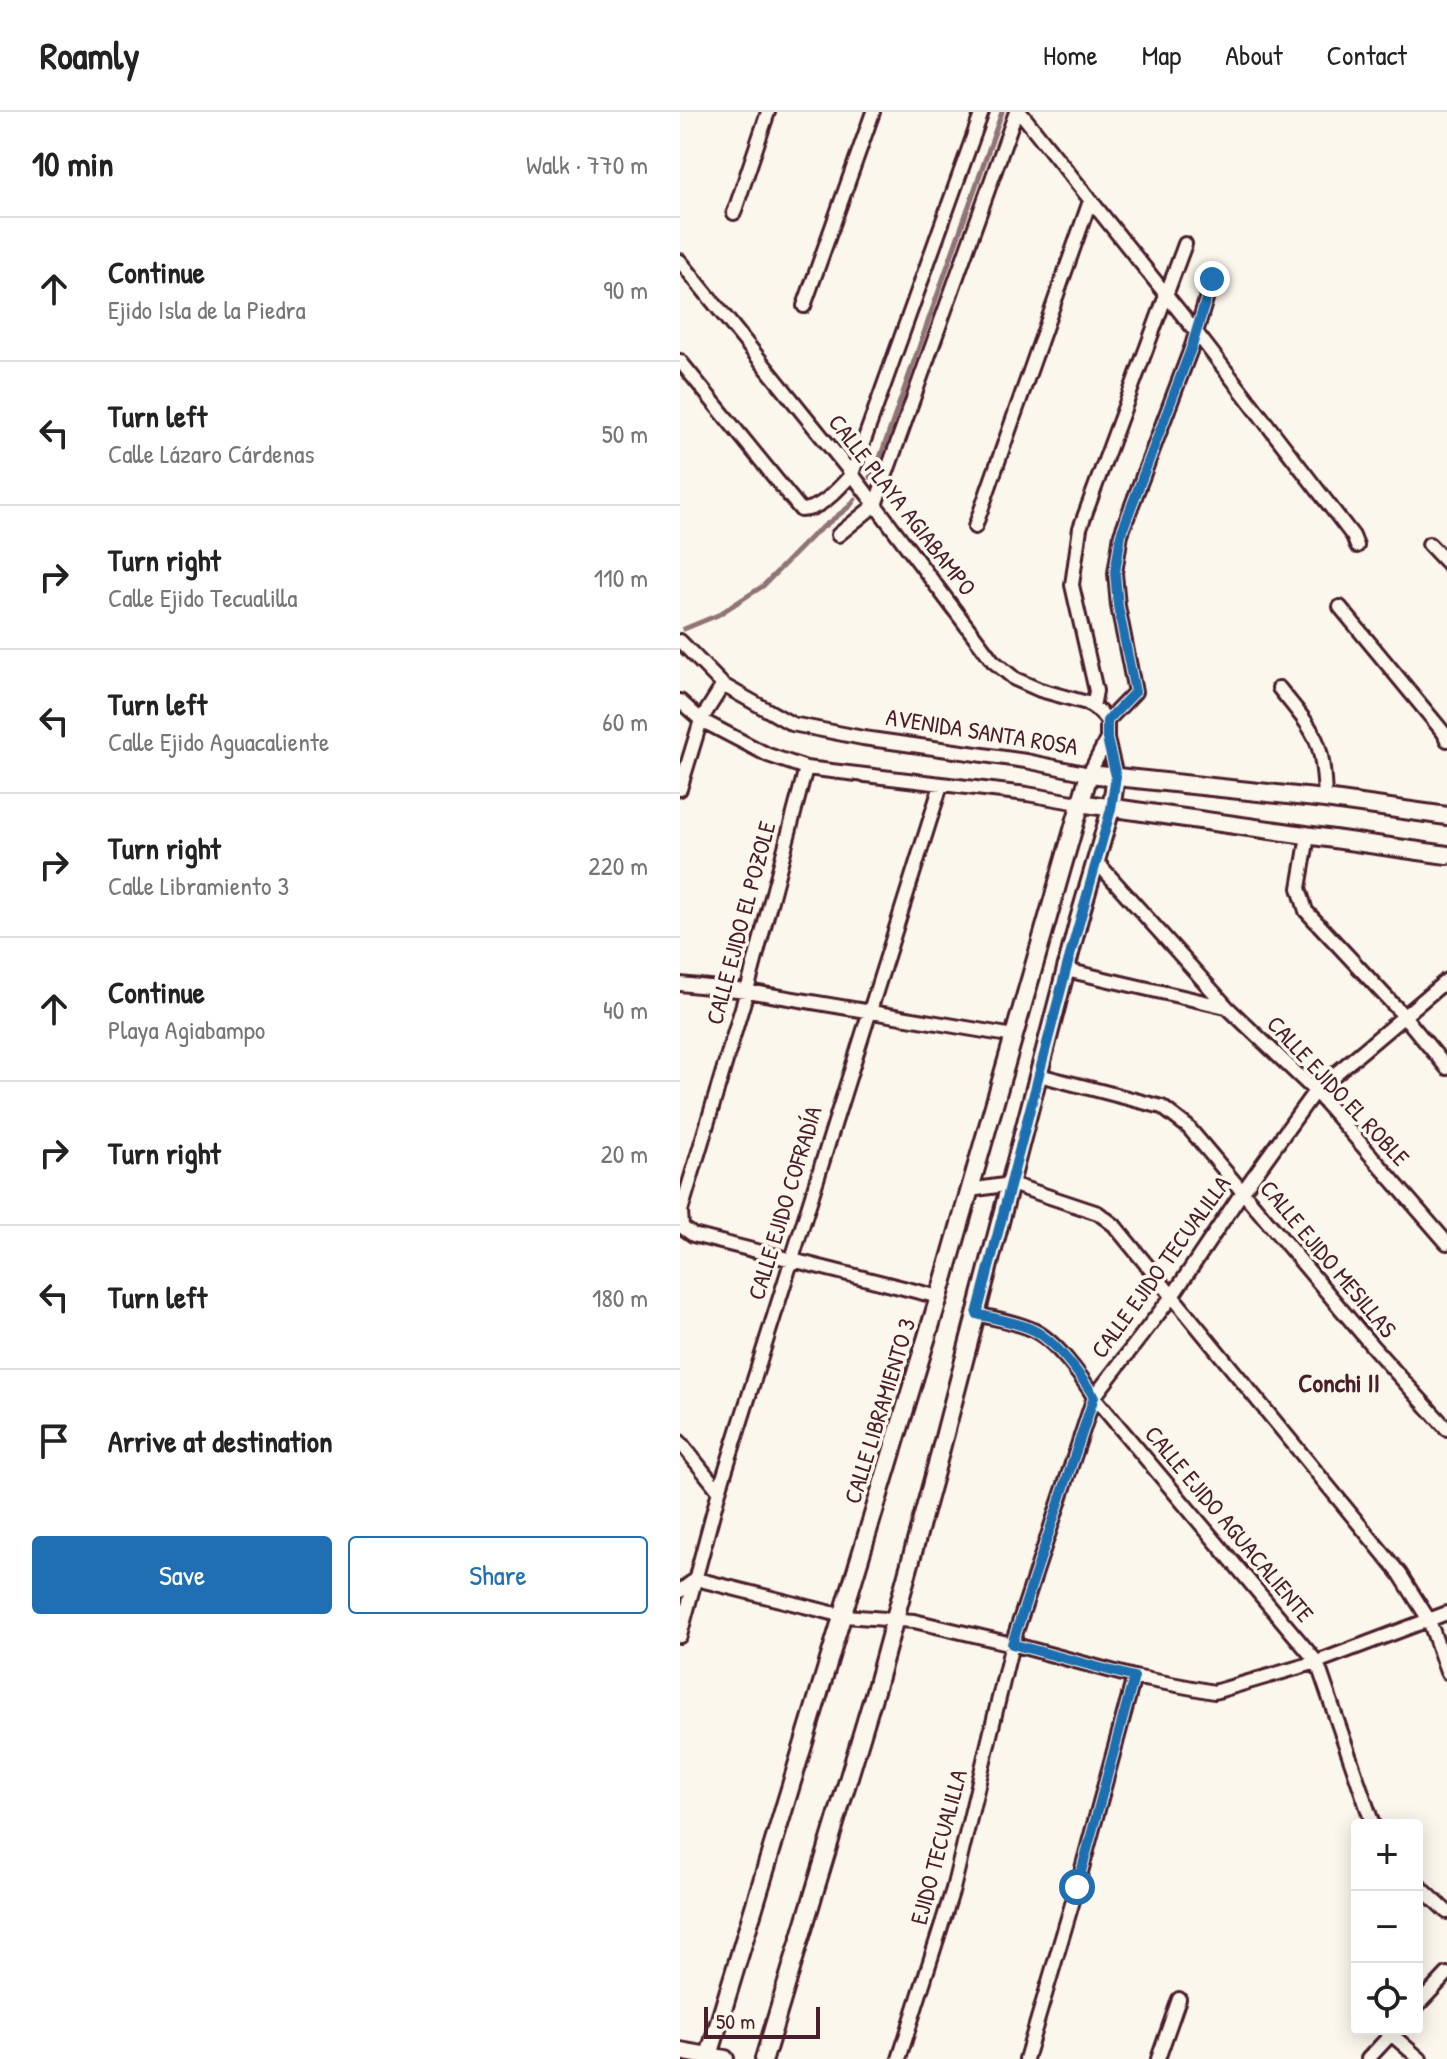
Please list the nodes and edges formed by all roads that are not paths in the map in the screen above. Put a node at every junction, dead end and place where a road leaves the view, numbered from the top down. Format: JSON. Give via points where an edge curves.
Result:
{"nodes":[{"id":1,"x":768,"y":112,"type":"edge"},
{"id":2,"x":873,"y":112,"type":"edge"},
{"id":3,"x":982,"y":112,"type":"edge"},
{"id":4,"x":1018,"y":112,"type":"edge"},
{"id":5,"x":1090,"y":201,"type":"junction"},
{"id":6,"x":734,"y":213,"type":"dead end"},
{"id":7,"x":1185,"y":244,"type":"dead end"},
{"id":8,"x":680,"y":261,"type":"edge"},
{"id":9,"x":1212,"y":279,"type":"dead end"},
{"id":10,"x":1167,"y":296,"type":"junction"},
{"id":11,"x":804,"y":306,"type":"dead end"},
{"id":12,"x":1196,"y":332,"type":"junction"},
{"id":13,"x":680,"y":361,"type":"edge"},
{"id":14,"x":852,"y":474,"type":"junction"},
{"id":15,"x":875,"y":505,"type":"junction"},
{"id":16,"x":975,"y":527,"type":"dead end"},
{"id":17,"x":838,"y":535,"type":"dead end"},
{"id":18,"x":1429,"y":544,"type":"dead end"},
{"id":19,"x":1357,"y":546,"type":"dead end"},
{"id":20,"x":1447,"y":563,"type":"edge"},
{"id":21,"x":1340,"y":607,"type":"dead end"},
{"id":22,"x":680,"y":641,"type":"edge"},
{"id":23,"x":723,"y":685,"type":"junction"},
{"id":24,"x":1279,"y":688,"type":"dead end"},
{"id":25,"x":680,"y":701,"type":"edge"},
{"id":26,"x":1093,"y":707,"type":"junction"},
{"id":27,"x":701,"y":720,"type":"junction"},
{"id":28,"x":1107,"y":721,"type":"junction"},
{"id":29,"x":1107,"y":739,"type":"junction"},
{"id":30,"x":1447,"y":740,"type":"edge"},
{"id":31,"x":806,"y":768,"type":"junction"},
{"id":32,"x":1089,"y":774,"type":"junction"},
{"id":33,"x":1116,"y":776,"type":"junction"},
{"id":34,"x":941,"y":785,"type":"junction"},
{"id":35,"x":680,"y":789,"type":"edge"},
{"id":36,"x":1325,"y":799,"type":"junction"},
{"id":37,"x":1079,"y":803,"type":"junction"},
{"id":38,"x":1111,"y":809,"type":"junction"},
{"id":39,"x":1447,"y":816,"type":"edge"},
{"id":40,"x":1308,"y":836,"type":"junction"},
{"id":41,"x":1447,"y":855,"type":"edge"},
{"id":42,"x":1096,"y":861,"type":"junction"},
{"id":43,"x":1066,"y":970,"type":"junction"},
{"id":44,"x":1447,"y":980,"type":"edge"},
{"id":45,"x":680,"y":984,"type":"edge"},
{"id":46,"x":747,"y":991,"type":"junction"},
{"id":47,"x":1227,"y":1007,"type":"junction"},
{"id":48,"x":869,"y":1010,"type":"junction"},
{"id":49,"x":1404,"y":1016,"type":"junction"},
{"id":50,"x":1014,"y":1036,"type":"junction"},
{"id":51,"x":1447,"y":1068,"type":"edge"},
{"id":52,"x":1039,"y":1075,"type":"junction"},
{"id":53,"x":1315,"y":1091,"type":"junction"},
{"id":54,"x":1011,"y":1184,"type":"junction"},
{"id":55,"x":970,"y":1190,"type":"junction"},
{"id":56,"x":1243,"y":1191,"type":"junction"},
{"id":57,"x":1447,"y":1243,"type":"edge"},
{"id":58,"x":790,"y":1259,"type":"junction"},
{"id":59,"x":1173,"y":1295,"type":"junction"},
{"id":60,"x":939,"y":1297,"type":"junction"},
{"id":61,"x":977,"y":1314,"type":"junction"},
{"id":62,"x":1094,"y":1397,"type":"junction"},
{"id":63,"x":1447,"y":1429,"type":"edge"},
{"id":64,"x":680,"y":1442,"type":"edge"},
{"id":65,"x":719,"y":1491,"type":"junction"},
{"id":66,"x":696,"y":1579,"type":"junction"},
{"id":67,"x":680,"y":1591,"type":"edge"},
{"id":68,"x":1447,"y":1613,"type":"edge"},
{"id":69,"x":844,"y":1616,"type":"junction"},
{"id":70,"x":1429,"y":1620,"type":"junction"},
{"id":71,"x":893,"y":1621,"type":"junction"},
{"id":72,"x":680,"y":1636,"type":"edge"},
{"id":73,"x":1012,"y":1644,"type":"junction"},
{"id":74,"x":1317,"y":1662,"type":"junction"},
{"id":75,"x":1447,"y":1672,"type":"edge"},
{"id":76,"x":1134,"y":1677,"type":"junction"},
{"id":77,"x":1371,"y":1819,"type":"edge"},
{"id":78,"x":1423,"y":1890,"type":"edge"},
{"id":79,"x":1447,"y":1912,"type":"edge"},
{"id":80,"x":1447,"y":1974,"type":"edge"},
{"id":81,"x":1179,"y":1999,"type":"dead end"},
{"id":82,"x":1423,"y":2000,"type":"edge"},
{"id":83,"x":1389,"y":2035,"type":"edge"},
{"id":84,"x":1397,"y":2035,"type":"edge"},
{"id":85,"x":680,"y":2051,"type":"edge"},
{"id":86,"x":714,"y":2058,"type":"edge"},
{"id":87,"x":764,"y":2059,"type":"edge"},
{"id":88,"x":899,"y":2059,"type":"edge"},
{"id":89,"x":1026,"y":2059,"type":"edge"},
{"id":90,"x":1158,"y":2059,"type":"edge"},
{"id":91,"x":1368,"y":2059,"type":"edge"},
{"id":92,"x":1420,"y":2059,"type":"edge"}],
"edges":[{"from":1,"to":6,"type":"street"},
{"from":2,"to":11,"type":"street"},
{"from":3,"to":14,"type":"street"},
{"from":4,"to":5,"type":"street"},
{"from":4,"to":15,"type":"street"},
{"from":5,"to":10,"type":"street"},
{"from":5,"to":16,"type":"street"},
{"from":7,"to":10,"type":"street"},
{"from":8,"to":14,"type":"street","name":"CALLE PLAYA AGIABAMPO"},
{"from":9,"to":12,"type":"street"},
{"from":10,"to":12,"type":"street"},
{"from":10,"to":26,"type":"street","via":[[1080,528],[1072,585],[1096,691]]},
{"from":12,"to":19,"type":"street"},
{"from":12,"to":28,"type":"street","via":[[1121,534],[1115,573],[1135,692]]},
{"from":13,"to":14,"type":"street","via":[[801,510],[823,502]]},
{"from":14,"to":15,"type":"street","name":"CALLE PLAYA AGIABAMPO"},
{"from":15,"to":17,"type":"street"},
{"from":15,"to":26,"type":"street","name":"CALLE PLAYA AGIABAMPO","via":[[993,661],[1015,679]]},
{"from":18,"to":20,"type":"street"},
{"from":21,"to":30,"type":"street"},
{"from":22,"to":23,"type":"street","name":"AVENIDA SANTA ROSA"},
{"from":23,"to":27,"type":"street"},
{"from":23,"to":32,"type":"street","name":"AVENIDA SANTA ROSA","via":[[792,724]]},
{"from":24,"to":36,"type":"street","via":[[1319,743]]},
{"from":25,"to":27,"type":"street"},
{"from":26,"to":28,"type":"street","name":"CALLE PLAYA AGIABAMPO"},
{"from":27,"to":31,"type":"street"},
{"from":27,"to":35,"type":"street"},
{"from":28,"to":29,"type":"street"},
{"from":29,"to":32,"type":"street"},
{"from":29,"to":33,"type":"street"},
{"from":31,"to":34,"type":"street"},
{"from":31,"to":46,"type":"street","name":"CALLE EJIDO EL POZOLE"},
{"from":32,"to":33,"type":"street","name":"AVENIDA SANTA ROSA"},
{"from":32,"to":37,"type":"street","name":"CALLE LIBRAMIENTO 3"},
{"from":33,"to":36,"type":"street","name":"AVENIDA SANTA ROSA"},
{"from":33,"to":38,"type":"street"},
{"from":34,"to":37,"type":"street"},
{"from":34,"to":48,"type":"street","name":"CALLE EJIDO COFRADÍA"},
{"from":36,"to":39,"type":"street","name":"AVENIDA SANTA ROSA"},
{"from":37,"to":38,"type":"street"},
{"from":37,"to":50,"type":"street","name":"CALLE LIBRAMIENTO 3"},
{"from":38,"to":40,"type":"street"},
{"from":38,"to":42,"type":"street"},
{"from":40,"to":41,"type":"street"},
{"from":40,"to":49,"type":"street","via":[[1299,888],[1306,911]]},
{"from":42,"to":43,"type":"street"},
{"from":42,"to":47,"type":"street","name":"CALLE EJIDO EL ROBLE"},
{"from":43,"to":47,"type":"street"},
{"from":43,"to":52,"type":"street"},
{"from":44,"to":49,"type":"street","name":"CALLE EJIDO TECUALILLA"},
{"from":45,"to":46,"type":"street"},
{"from":46,"to":48,"type":"street"},
{"from":46,"to":58,"type":"street","name":"CALLE EJIDO EL POZOLE","via":[[681,1211],[682,1227],[693,1235]]},
{"from":47,"to":53,"type":"street","name":"CALLE EJIDO EL ROBLE"},
{"from":48,"to":50,"type":"street"},
{"from":48,"to":58,"type":"street","name":"CALLE EJIDO COFRADÍA"},
{"from":49,"to":51,"type":"street"},
{"from":49,"to":53,"type":"street","name":"CALLE EJIDO TECUALILLA"},
{"from":50,"to":55,"type":"street","name":"CALLE LIBRAMIENTO 3"},
{"from":52,"to":54,"type":"street"},
{"from":52,"to":56,"type":"street","name":"CALLE EJIDO MESILLAS","via":[[1162,1107],[1188,1127]]},
{"from":53,"to":56,"type":"street","name":"CALLE EJIDO TECUALILLA"},
{"from":53,"to":57,"type":"street","name":"CALLE EJIDO EL ROBLE"},
{"from":54,"to":55,"type":"street"},
{"from":54,"to":59,"type":"street","via":[[1098,1213]]},
{"from":54,"to":61,"type":"street"},
{"from":55,"to":60,"type":"street","name":"CALLE LIBRAMIENTO 3"},
{"from":56,"to":59,"type":"street","name":"CALLE EJIDO TECUALILLA"},
{"from":56,"to":63,"type":"street","name":"CALLE EJIDO MESILLAS"},
{"from":58,"to":60,"type":"street"},
{"from":58,"to":65,"type":"street","name":"CALLE EJIDO COFRADÍA"},
{"from":59,"to":62,"type":"street","name":"CALLE EJIDO TECUALILLA"},
{"from":59,"to":70,"type":"street","via":[[1400,1574]]},
{"from":60,"to":69,"type":"street","name":"CALLE LIBRAMIENTO 3"},
{"from":61,"to":62,"type":"street","name":"CALLE EJIDO AGUACALIENTE","via":[[1035,1330],[1074,1368]]},
{"from":61,"to":71,"type":"street"},
{"from":62,"to":73,"type":"street","name":"CALLE EJIDO TECUALILLA"},
{"from":62,"to":74,"type":"street","name":"CALLE EJIDO AGUACALIENTE"},
{"from":64,"to":65,"type":"street"},
{"from":65,"to":66,"type":"street","name":"CALLE EJIDO COFRADÍA"},
{"from":66,"to":67,"type":"street"},
{"from":66,"to":69,"type":"street"},
{"from":66,"to":72,"type":"street","name":"CALLE EJIDO COFRADÍA"},
{"from":68,"to":70,"type":"street"},
{"from":69,"to":71,"type":"street"},
{"from":69,"to":86,"type":"street","name":"CALLE LIBRAMIENTO 3"},
{"from":70,"to":74,"type":"street"},
{"from":70,"to":75,"type":"street"},
{"from":71,"to":73,"type":"street"},
{"from":71,"to":87,"type":"street"},
{"from":73,"to":76,"type":"street"},
{"from":73,"to":88,"type":"street","name":"EJIDO TECUALILLA","via":[[953,1889]]},
{"from":74,"to":76,"type":"street","via":[[1214,1692]]},
{"from":74,"to":77,"type":"street","name":"CALLE EJIDO AGUACALIENTE"},
{"from":76,"to":89,"type":"street"},
{"from":78,"to":79,"type":"street"},
{"from":80,"to":82,"type":"street"},
{"from":81,"to":90,"type":"street"},
{"from":83,"to":91,"type":"street"},
{"from":84,"to":92,"type":"street"},
{"from":85,"to":86,"type":"street"}]}
